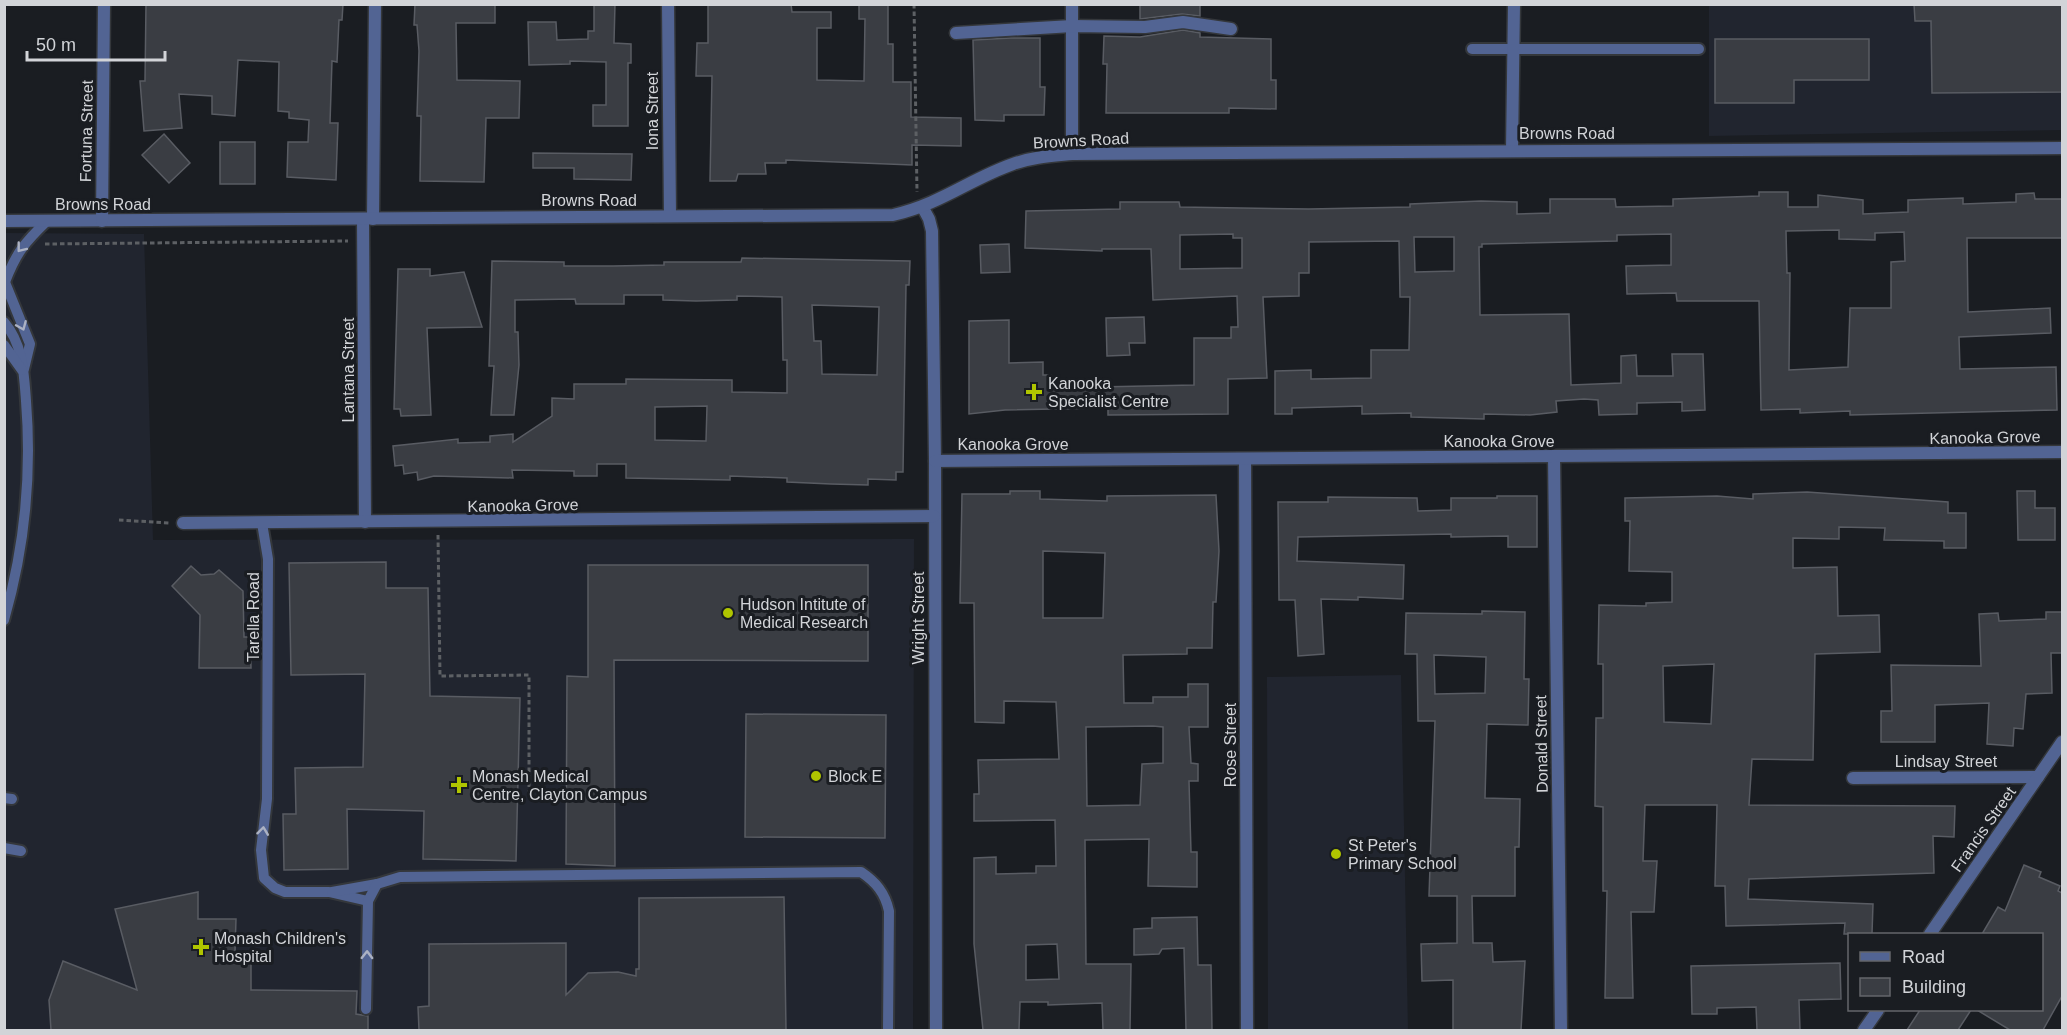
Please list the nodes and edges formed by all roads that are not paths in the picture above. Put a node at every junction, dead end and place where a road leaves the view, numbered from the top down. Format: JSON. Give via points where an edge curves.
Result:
{"nodes":[{"id":1,"x":104,"y":4,"type":"edge"},
{"id":2,"x":375,"y":4,"type":"edge"},
{"id":3,"x":668,"y":4,"type":"edge"},
{"id":4,"x":1072,"y":4,"type":"edge"},
{"id":5,"x":1514,"y":4,"type":"edge"},
{"id":6,"x":1072,"y":26,"type":"junction"},
{"id":7,"x":1231,"y":29,"type":"dead end"},
{"id":8,"x":956,"y":33,"type":"dead end"},
{"id":9,"x":1514,"y":49,"type":"junction"},
{"id":10,"x":1699,"y":49,"type":"dead end"},
{"id":11,"x":1472,"y":50,"type":"dead end"},
{"id":12,"x":2062,"y":148,"type":"edge"},
{"id":13,"x":1512,"y":150,"type":"junction"},
{"id":14,"x":1072,"y":154,"type":"junction"},
{"id":15,"x":923,"y":208,"type":"junction"},
{"id":16,"x":670,"y":216,"type":"junction"},
{"id":17,"x":368,"y":219,"type":"junction"},
{"id":18,"x":4,"y":221,"type":"edge"},
{"id":19,"x":47,"y":221,"type":"junction"},
{"id":20,"x":102,"y":221,"type":"junction"},
{"id":21,"x":5,"y":281,"type":"edge"},
{"id":22,"x":4,"y":322,"type":"edge"},
{"id":23,"x":4,"y":345,"type":"edge"},
{"id":24,"x":24,"y":372,"type":"junction"},
{"id":25,"x":2062,"y":452,"type":"edge"},
{"id":26,"x":1554,"y":457,"type":"junction"},
{"id":27,"x":1245,"y":460,"type":"junction"},
{"id":28,"x":935,"y":461,"type":"junction"},
{"id":29,"x":934,"y":516,"type":"junction"},
{"id":30,"x":365,"y":522,"type":"junction"},
{"id":31,"x":183,"y":523,"type":"road end"},
{"id":32,"x":262,"y":523,"type":"junction"},
{"id":33,"x":4,"y":620,"type":"edge"},
{"id":34,"x":2062,"y":742,"type":"edge"},
{"id":35,"x":2038,"y":777,"type":"junction"},
{"id":36,"x":1853,"y":778,"type":"dead end"},
{"id":37,"x":4,"y":848,"type":"edge"},
{"id":38,"x":21,"y":851,"type":"dead end"},
{"id":39,"x":377,"y":884,"type":"junction"},
{"id":40,"x":329,"y":892,"type":"junction"},
{"id":41,"x":368,"y":901,"type":"junction"},
{"id":42,"x":1931,"y":933,"type":"edge"},
{"id":43,"x":366,"y":1008,"type":"dead end"},
{"id":44,"x":1877,"y":1011,"type":"edge"},
{"id":45,"x":888,"y":1030,"type":"edge"},
{"id":46,"x":936,"y":1030,"type":"edge"},
{"id":47,"x":1247,"y":1030,"type":"edge"},
{"id":48,"x":1561,"y":1030,"type":"edge"},
{"id":49,"x":1864,"y":1030,"type":"edge"}],
"edges":[{"from":1,"to":20,"type":"street","name":"Fortuna Street"},
{"from":2,"to":17,"type":"street","name":"Lantana Street"},
{"from":3,"to":16,"type":"street","name":"Iona Street"},
{"from":4,"to":6,"type":"street"},
{"from":5,"to":9,"type":"street"},
{"from":6,"to":7,"type":"street","via":[[1145,27],[1183,22]]},
{"from":6,"to":8,"type":"street"},
{"from":6,"to":14,"type":"street"},
{"from":9,"to":10,"type":"lane"},
{"from":9,"to":11,"type":"lane"},
{"from":9,"to":13,"type":"street"},
{"from":12,"to":13,"type":"street","name":"Browns Road"},
{"from":13,"to":14,"type":"street","name":"Browns Road"},
{"from":14,"to":15,"type":"street","name":"Browns Road","via":[[1011,164]]},
{"from":15,"to":16,"type":"street","name":"Browns Road","via":[[893,215]]},
{"from":15,"to":28,"type":"street","name":"Wright Street","via":[[932,231]]},
{"from":16,"to":17,"type":"street","name":"Browns Road"},
{"from":17,"to":20,"type":"street","name":"Browns Road"},
{"from":17,"to":30,"type":"street","name":"Lantana Street","via":[[363,241]]},
{"from":18,"to":19,"type":"street","name":"Browns Road"},
{"from":19,"to":20,"type":"street","name":"Browns Road"},
{"from":19,"to":21,"type":"lane","one_way":true,"via":[[23,244]]},
{"from":21,"to":24,"type":"lane","one_way":true,"via":[[30,344]]},
{"from":22,"to":24,"type":"lane","via":[[16,338]]},
{"from":23,"to":24,"type":"lane"},
{"from":24,"to":33,"type":"lane","via":[[29,480],[17,574]]},
{"from":25,"to":26,"type":"street","name":"Kanooka Grove"},
{"from":26,"to":27,"type":"street","name":"Kanooka Grove"},
{"from":26,"to":48,"type":"street","name":"Donald Street"},
{"from":27,"to":28,"type":"street","name":"Kanooka Grove"},
{"from":27,"to":47,"type":"street","name":"Rose Street"},
{"from":28,"to":29,"type":"street","name":"Wright Street"},
{"from":29,"to":30,"type":"street","name":"Kanooka Grove"},
{"from":29,"to":46,"type":"street","name":"Wright Street"},
{"from":30,"to":32,"type":"street","name":"Kanooka Grove"},
{"from":31,"to":32,"type":"street","name":"Kanooka Grove"},
{"from":40,"to":32,"type":"lane","name":"Tarella Road","one_way":true,"via":[[285,892],[274,888],[264,878],[261,863],[267,799],[268,711],[268,559]]},
{"from":34,"to":35,"type":"street","name":"Francis Street"},
{"from":35,"to":36,"type":"street","name":"Lindsay Street"},
{"from":35,"to":42,"type":"street","name":"Francis Street"},
{"from":37,"to":38,"type":"lane"},
{"from":39,"to":40,"type":"lane"},
{"from":39,"to":41,"type":"lane"},
{"from":39,"to":45,"type":"lane","via":[[400,877],[861,872],[883,893],[889,911]]},
{"from":40,"to":41,"type":"lane"},
{"from":43,"to":41,"type":"lane","one_way":true},
{"from":44,"to":49,"type":"street"}]}
